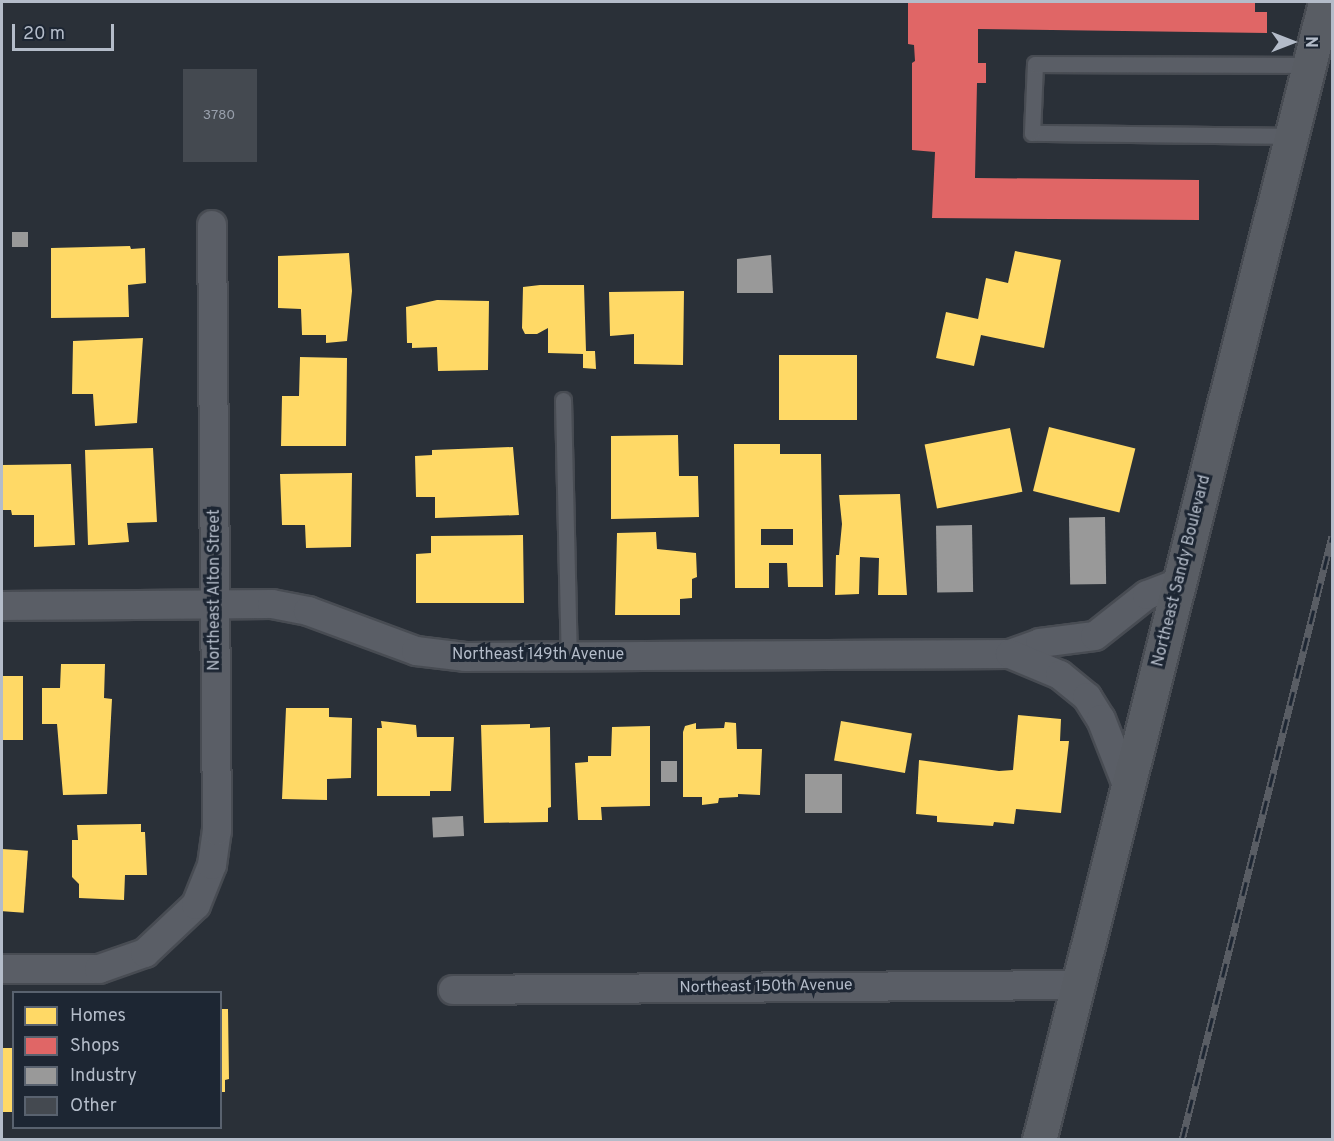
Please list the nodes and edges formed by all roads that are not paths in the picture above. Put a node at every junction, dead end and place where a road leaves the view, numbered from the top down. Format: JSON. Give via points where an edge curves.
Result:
{"nodes":[{"id":1,"x":1325,"y":2,"type":"edge"},
{"id":2,"x":1309,"y":65,"type":"junction"},
{"id":3,"x":1291,"y":136,"type":"junction"},
{"id":4,"x":212,"y":225,"type":"dead end"},
{"id":5,"x":563,"y":400,"type":"dead end"},
{"id":6,"x":1179,"y":583,"type":"junction"},
{"id":7,"x":216,"y":603,"type":"junction"},
{"id":8,"x":2,"y":606,"type":"edge"},
{"id":9,"x":1010,"y":654,"type":"junction"},
{"id":10,"x":568,"y":656,"type":"junction"},
{"id":11,"x":1128,"y":788,"type":"junction"},
{"id":12,"x":2,"y":969,"type":"edge"},
{"id":13,"x":1079,"y":985,"type":"junction"},
{"id":14,"x":453,"y":990,"type":"dead end"},
{"id":15,"x":1039,"y":1140,"type":"edge"}],
"edges":[{"from":1,"to":2,"type":"main road","name":"Northeast Sandy Boulevard"},
{"from":2,"to":3,"type":"main road","name":"Northeast Sandy Boulevard"},
{"from":2,"to":3,"type":"lane","via":[[1035,64],[1032,133]]},
{"from":3,"to":6,"type":"main road","name":"Northeast Sandy Boulevard"},
{"from":4,"to":7,"type":"street","name":"Northeast Alton Street"},
{"from":5,"to":10,"type":"lane"},
{"from":6,"to":9,"type":"street","name":"Northeast 149th Avenue","via":[[1147,595],[1095,636],[1040,643]]},
{"from":6,"to":11,"type":"main road","name":"Northeast Sandy Boulevard"},
{"from":7,"to":8,"type":"street","name":"Northeast 149th Avenue"},
{"from":7,"to":10,"type":"street","name":"Northeast 149th Avenue","via":[[272,604],[308,611],[416,651],[465,657]]},
{"from":7,"to":12,"type":"street","name":"Northeast Alton Street","via":[[217,831],[212,865],[196,905],[145,953],[99,969]]},
{"from":9,"to":10,"type":"street","name":"Northeast 149th Avenue"},
{"from":9,"to":11,"type":"street","name":"Northeast 149th Avenue","via":[[1060,675],[1087,697],[1101,719]]},
{"from":11,"to":13,"type":"main road","name":"Northeast Sandy Boulevard"},
{"from":13,"to":14,"type":"street","name":"Northeast 150th Avenue"},
{"from":13,"to":15,"type":"main road","name":"Northeast Sandy Boulevard"}]}
